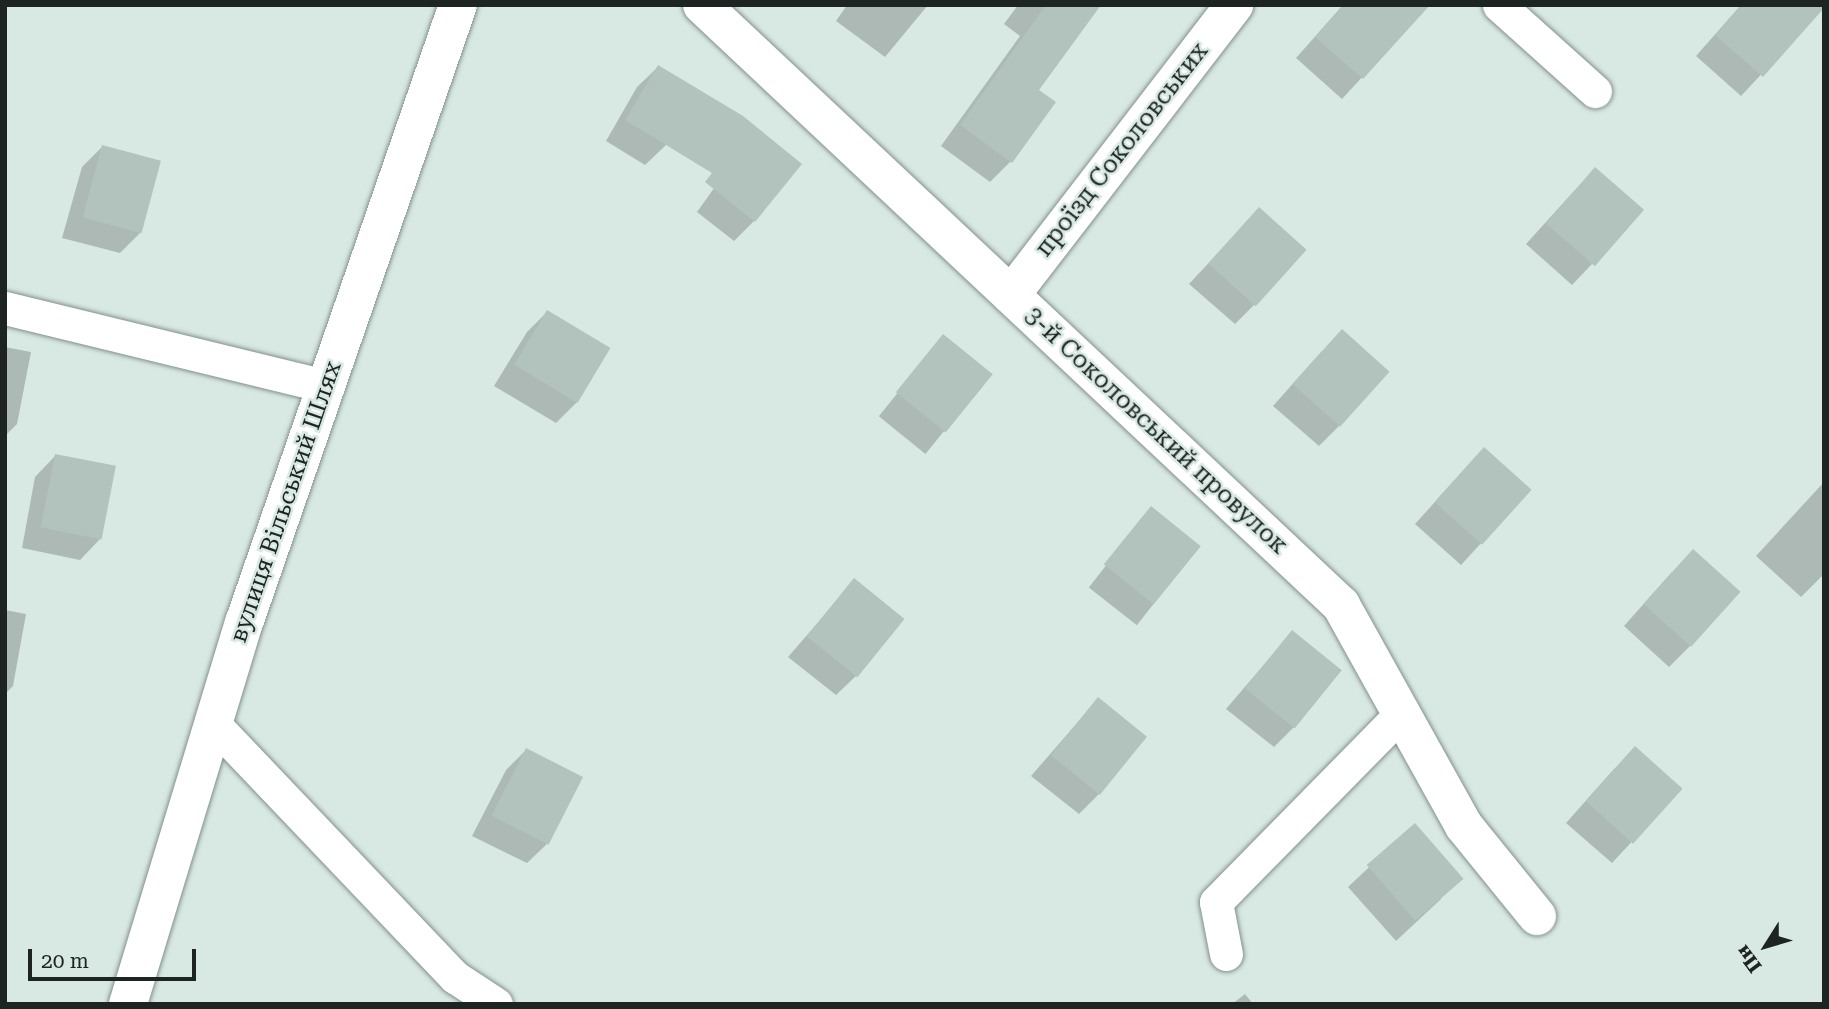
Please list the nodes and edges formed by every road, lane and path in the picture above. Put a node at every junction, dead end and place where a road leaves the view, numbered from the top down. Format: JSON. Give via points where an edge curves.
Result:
{"nodes":[{"id":1,"x":458,"y":5,"type":"edge"},
{"id":2,"x":702,"y":5,"type":"edge"},
{"id":3,"x":1234,"y":5,"type":"edge"},
{"id":4,"x":1499,"y":5,"type":"edge"},
{"id":5,"x":1595,"y":91,"type":"dead end"},
{"id":6,"x":1011,"y":295,"type":"junction"},
{"id":7,"x":5,"y":308,"type":"edge"},
{"id":8,"x":326,"y":386,"type":"junction"},
{"id":9,"x":1402,"y":713,"type":"junction"},
{"id":10,"x":211,"y":721,"type":"junction"},
{"id":11,"x":1537,"y":916,"type":"dead end"},
{"id":12,"x":1226,"y":954,"type":"dead end"},
{"id":13,"x":128,"y":1004,"type":"edge"},
{"id":14,"x":496,"y":1004,"type":"edge"}],
"edges":[{"from":1,"to":8,"type":"street","name":"вулиця Вільський Шлях"},
{"from":2,"to":6,"type":"street","name":"3-й Соколовський провулок"},
{"from":3,"to":6,"type":"street","name":"проїзд Соколовських"},
{"from":4,"to":5,"type":"lane"},
{"from":6,"to":9,"type":"street","name":"3-й Соколовський провулок","via":[[1341,605]]},
{"from":7,"to":8,"type":"lane"},
{"from":8,"to":10,"type":"street","name":"вулиця Вільський Шлях"},
{"from":9,"to":11,"type":"street","name":"3-й Соколовський провулок","via":[[1464,826]]},
{"from":9,"to":12,"type":"lane","via":[[1216,902]]},
{"from":10,"to":13,"type":"street","name":"вулиця Вільський Шлях"},
{"from":10,"to":14,"type":"lane","via":[[445,968]]}]}
